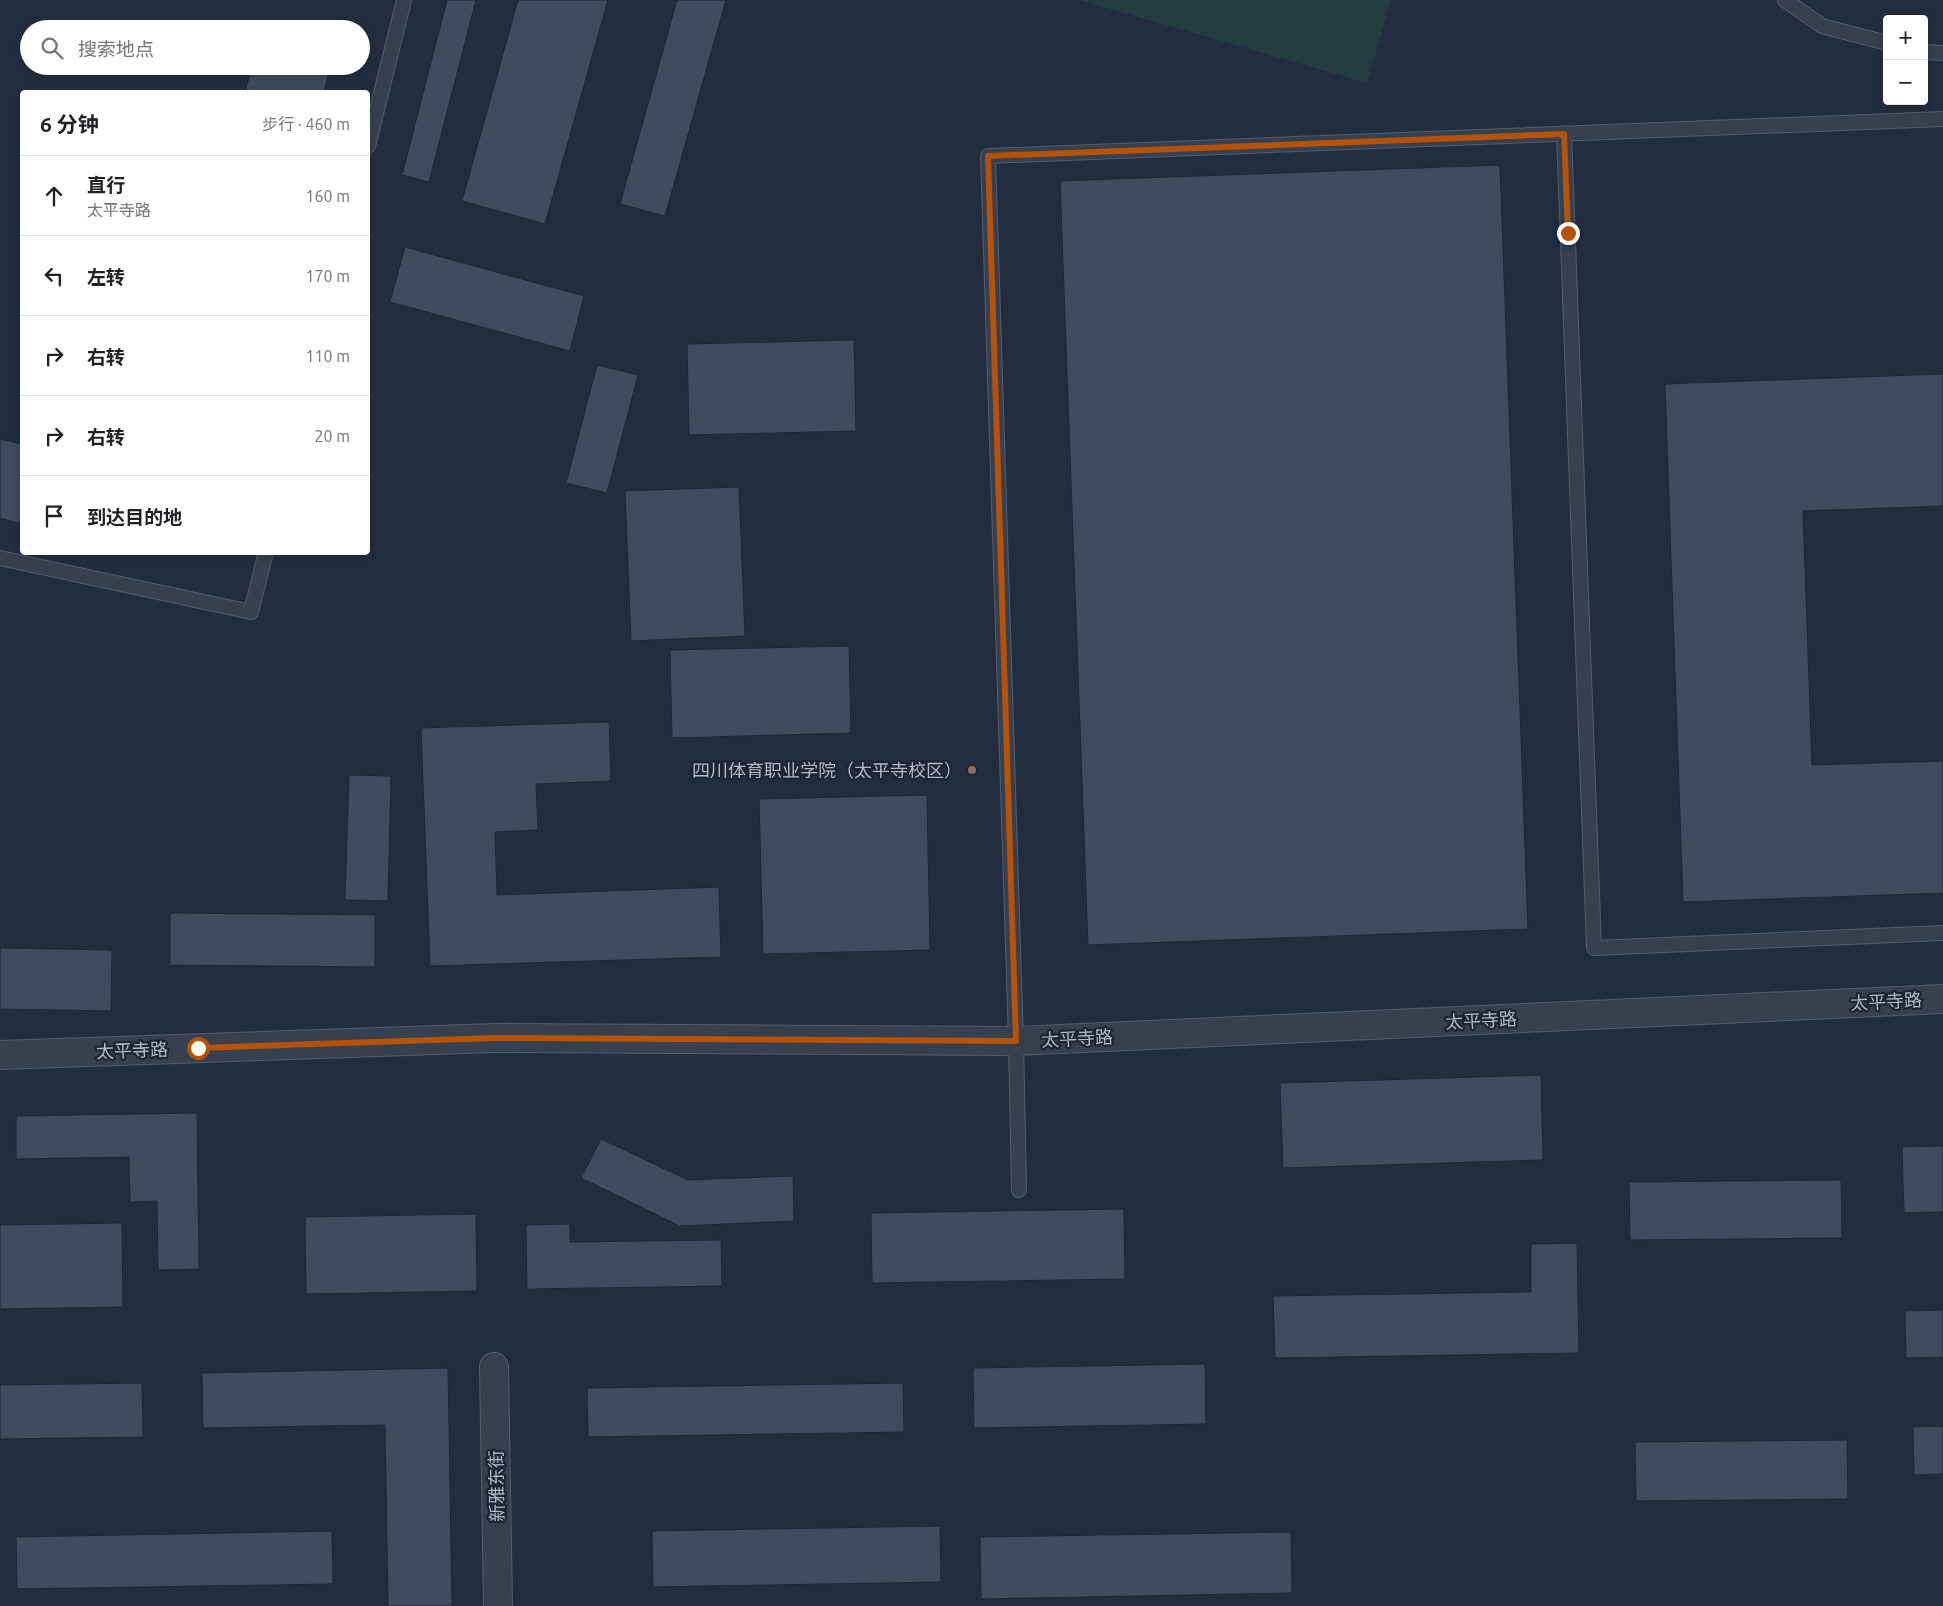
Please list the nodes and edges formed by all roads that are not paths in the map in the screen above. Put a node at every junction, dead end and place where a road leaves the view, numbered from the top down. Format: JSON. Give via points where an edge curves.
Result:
{"nodes":[{"id":1,"x":404,"y":0,"type":"edge"},
{"id":2,"x":1786,"y":0,"type":"edge"},
{"id":3,"x":1883,"y":42,"type":"edge"},
{"id":4,"x":1928,"y":52,"type":"edge"},
{"id":5,"x":1943,"y":53,"type":"edge"},
{"id":6,"x":1943,"y":119,"type":"edge"},
{"id":7,"x":1564,"y":134,"type":"junction"},
{"id":8,"x":370,"y":138,"type":"edge"},
{"id":9,"x":265,"y":555,"type":"edge"},
{"id":10,"x":0,"y":558,"type":"edge"},
{"id":11,"x":1943,"y":933,"type":"edge"},
{"id":12,"x":1943,"y":998,"type":"edge"},
{"id":13,"x":1016,"y":1041,"type":"junction"},
{"id":14,"x":0,"y":1055,"type":"edge"},
{"id":15,"x":1019,"y":1190,"type":"dead end"},
{"id":16,"x":494,"y":1367,"type":"dead end"},
{"id":17,"x":498,"y":1606,"type":"edge"}],
"edges":[{"from":1,"to":8,"type":"lane"},
{"from":2,"to":3,"type":"lane","via":[[1822,26]]},
{"from":4,"to":5,"type":"lane"},
{"from":6,"to":7,"type":"lane"},
{"from":7,"to":11,"type":"lane","via":[[1594,948]]},
{"from":7,"to":13,"type":"lane","via":[[988,156]]},
{"from":9,"to":10,"type":"lane","via":[[251,612]]},
{"from":12,"to":13,"type":"street","name":"太平寺路"},
{"from":13,"to":14,"type":"street","name":"太平寺路","via":[[495,1038]]},
{"from":13,"to":15,"type":"lane"},
{"from":16,"to":17,"type":"street","name":"新雅东街"}]}
